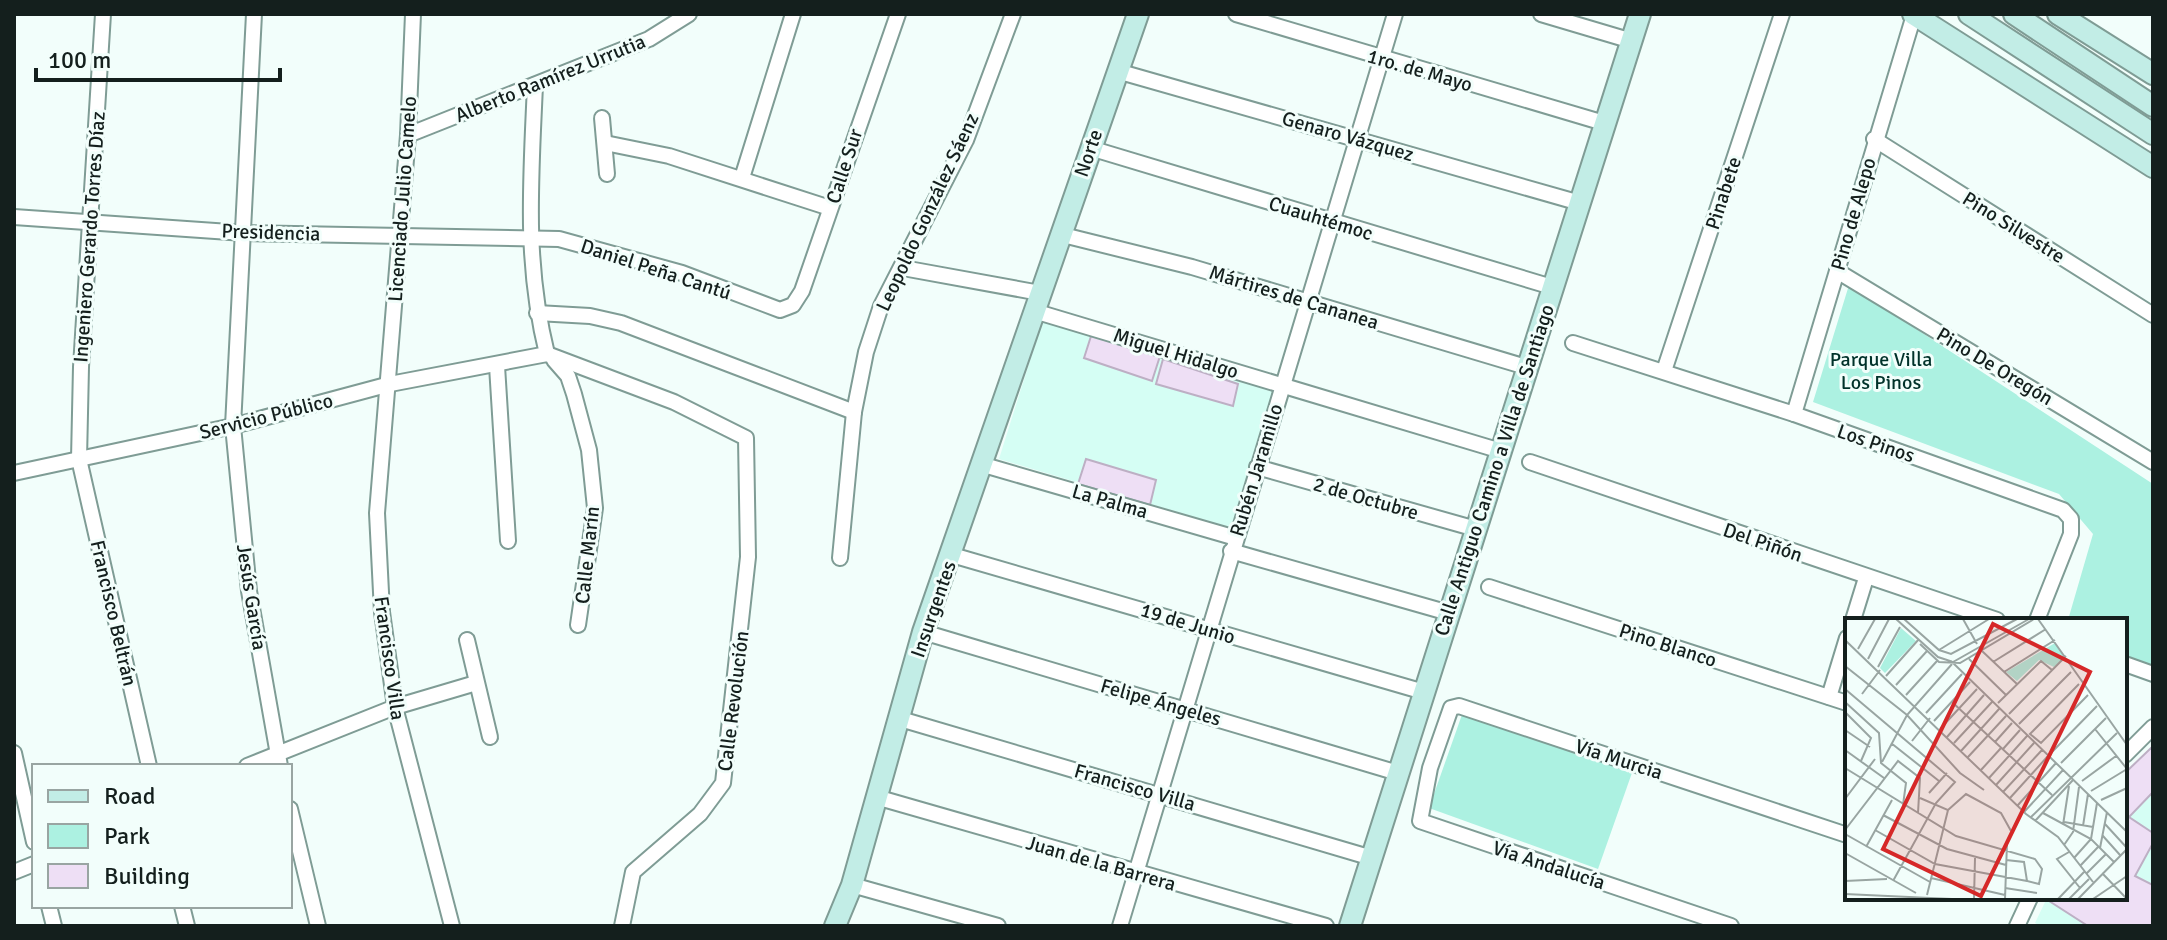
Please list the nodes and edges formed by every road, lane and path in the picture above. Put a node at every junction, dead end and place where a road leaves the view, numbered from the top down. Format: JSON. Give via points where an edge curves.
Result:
{"nodes":[{"id":1,"x":103,"y":14,"type":"edge"},
{"id":2,"x":254,"y":14,"type":"edge"},
{"id":3,"x":413,"y":14,"type":"edge"},
{"id":4,"x":689,"y":14,"type":"edge"},
{"id":5,"x":793,"y":14,"type":"edge"},
{"id":6,"x":898,"y":14,"type":"edge"},
{"id":7,"x":1013,"y":14,"type":"edge"},
{"id":8,"x":1138,"y":14,"type":"edge"},
{"id":9,"x":1236,"y":14,"type":"edge"},
{"id":10,"x":1395,"y":14,"type":"edge"},
{"id":11,"x":1541,"y":14,"type":"edge"},
{"id":12,"x":1640,"y":14,"type":"edge"},
{"id":13,"x":1782,"y":14,"type":"edge"},
{"id":14,"x":1913,"y":14,"type":"edge"},
{"id":15,"x":1969,"y":14,"type":"edge"},
{"id":16,"x":2014,"y":14,"type":"edge"},
{"id":17,"x":2058,"y":14,"type":"edge"},
{"id":18,"x":1632,"y":41,"type":"junction"},
{"id":19,"x":1380,"y":58,"type":"junction"},
{"id":20,"x":1117,"y":71,"type":"junction"},
{"id":21,"x":2153,"y":74,"type":"edge"},
{"id":22,"x":535,"y":85,"type":"junction"},
{"id":23,"x":2153,"y":106,"type":"edge"},
{"id":24,"x":602,"y":118,"type":"dead end"},
{"id":25,"x":1604,"y":123,"type":"junction"},
{"id":26,"x":2153,"y":134,"type":"edge"},
{"id":27,"x":408,"y":135,"type":"junction"},
{"id":28,"x":1874,"y":139,"type":"junction"},
{"id":29,"x":1357,"y":140,"type":"junction"},
{"id":30,"x":605,"y":143,"type":"junction"},
{"id":31,"x":1090,"y":148,"type":"junction"},
{"id":32,"x":2153,"y":167,"type":"edge"},
{"id":33,"x":607,"y":174,"type":"dead end"},
{"id":34,"x":742,"y":178,"type":"junction"},
{"id":35,"x":1580,"y":203,"type":"junction"},
{"id":36,"x":830,"y":208,"type":"junction"},
{"id":37,"x":14,"y":217,"type":"edge"},
{"id":38,"x":90,"y":221,"type":"junction"},
{"id":39,"x":1333,"y":221,"type":"junction"},
{"id":40,"x":244,"y":233,"type":"junction"},
{"id":41,"x":1059,"y":234,"type":"junction"},
{"id":42,"x":399,"y":235,"type":"junction"},
{"id":43,"x":529,"y":237,"type":"junction"},
{"id":44,"x":903,"y":268,"type":"junction"},
{"id":45,"x":1837,"y":271,"type":"junction"},
{"id":46,"x":1552,"y":287,"type":"junction"},
{"id":47,"x":1037,"y":302,"type":"junction"},
{"id":48,"x":1309,"y":302,"type":"junction"},
{"id":49,"x":780,"y":310,"type":"joint"},
{"id":50,"x":537,"y":313,"type":"junction"},
{"id":51,"x":2153,"y":315,"type":"edge"},
{"id":52,"x":1573,"y":343,"type":"dead end"},
{"id":53,"x":547,"y":354,"type":"junction"},
{"id":54,"x":497,"y":366,"type":"junction"},
{"id":55,"x":1526,"y":367,"type":"junction"},
{"id":56,"x":1664,"y":371,"type":"junction"},
{"id":57,"x":390,"y":384,"type":"junction"},
{"id":58,"x":1282,"y":384,"type":"junction"},
{"id":59,"x":854,"y":412,"type":"junction"},
{"id":60,"x":1794,"y":414,"type":"junction"},
{"id":61,"x":233,"y":426,"type":"junction"},
{"id":62,"x":1501,"y":451,"type":"junction"},
{"id":63,"x":79,"y":459,"type":"junction"},
{"id":64,"x":1530,"y":462,"type":"dead end"},
{"id":65,"x":2153,"y":462,"type":"edge"},
{"id":66,"x":984,"y":465,"type":"junction"},
{"id":67,"x":1257,"y":467,"type":"junction"},
{"id":68,"x":14,"y":473,"type":"edge"},
{"id":69,"x":1476,"y":529,"type":"junction"},
{"id":70,"x":508,"y":541,"type":"dead end"},
{"id":71,"x":1234,"y":544,"type":"junction"},
{"id":72,"x":952,"y":555,"type":"junction"},
{"id":73,"x":840,"y":558,"type":"dead end"},
{"id":74,"x":1866,"y":578,"type":"junction"},
{"id":75,"x":1489,"y":587,"type":"dead end"},
{"id":76,"x":1449,"y":613,"type":"junction"},
{"id":77,"x":1854,"y":618,"type":"edge"},
{"id":78,"x":1991,"y":618,"type":"edge"},
{"id":79,"x":2038,"y":618,"type":"edge"},
{"id":80,"x":578,"y":625,"type":"dead end"},
{"id":81,"x":1208,"y":630,"type":"junction"},
{"id":82,"x":923,"y":632,"type":"junction"},
{"id":83,"x":467,"y":640,"type":"dead end"},
{"id":84,"x":1845,"y":645,"type":"edge"},
{"id":85,"x":2127,"y":665,"type":"edge"},
{"id":86,"x":2153,"y":674,"type":"edge"},
{"id":87,"x":476,"y":683,"type":"junction"},
{"id":88,"x":1424,"y":692,"type":"junction"},
{"id":89,"x":1829,"y":697,"type":"junction"},
{"id":90,"x":1845,"y":702,"type":"edge"},
{"id":91,"x":395,"y":707,"type":"junction"},
{"id":92,"x":1183,"y":708,"type":"junction"},
{"id":93,"x":897,"y":718,"type":"junction"},
{"id":94,"x":2153,"y":727,"type":"edge"},
{"id":95,"x":490,"y":737,"type":"dead end"},
{"id":96,"x":14,"y":753,"type":"edge"},
{"id":97,"x":2127,"y":753,"type":"edge"},
{"id":98,"x":279,"y":759,"type":"edge"},
{"id":99,"x":149,"y":764,"type":"edge"},
{"id":100,"x":256,"y":764,"type":"edge"},
{"id":101,"x":1430,"y":768,"type":"joint"},
{"id":102,"x":1398,"y":773,"type":"junction"},
{"id":103,"x":1160,"y":794,"type":"junction"},
{"id":104,"x":876,"y":797,"type":"junction"},
{"id":105,"x":292,"y":817,"type":"edge"},
{"id":106,"x":32,"y":833,"type":"edge"},
{"id":107,"x":1845,"y":834,"type":"edge"},
{"id":108,"x":1372,"y":858,"type":"junction"},
{"id":109,"x":1137,"y":874,"type":"junction"},
{"id":110,"x":852,"y":885,"type":"junction"},
{"id":111,"x":2029,"y":900,"type":"edge"},
{"id":112,"x":318,"y":926,"type":"edge"},
{"id":113,"x":452,"y":926,"type":"edge"},
{"id":114,"x":622,"y":926,"type":"edge"},
{"id":115,"x":835,"y":926,"type":"edge"},
{"id":116,"x":998,"y":926,"type":"edge"},
{"id":117,"x":1120,"y":926,"type":"edge"},
{"id":118,"x":1326,"y":926,"type":"edge"},
{"id":119,"x":1350,"y":926,"type":"edge"},
{"id":120,"x":1731,"y":926,"type":"edge"},
{"id":121,"x":2017,"y":926,"type":"edge"}],
"edges":[{"from":1,"to":38,"type":"street","name":"Ingeniero Gerardo Torres Díaz"},
{"from":2,"to":40,"type":"street","name":"Jesús García"},
{"from":3,"to":27,"type":"street","name":"Licenciado Julio Camelo"},
{"from":4,"to":22,"type":"street","name":"Alberto Ramírez Urrutia","via":[[649,39]]},
{"from":5,"to":34,"type":"street"},
{"from":6,"to":36,"type":"street","name":"Calle Sur"},
{"from":7,"to":44,"type":"street","name":"Leopoldo González Sáenz","via":[[966,140]]},
{"from":8,"to":20,"type":"street","name":"Norte"},
{"from":9,"to":19,"type":"street","name":"1ro. de Mayo"},
{"from":10,"to":19,"type":"street","name":"Rubén Jaramillo"},
{"from":11,"to":18,"type":"street"},
{"from":12,"to":18,"type":"street","name":"Calle Antiguo Camino a Villa de Santiago"},
{"from":13,"to":56,"type":"street","name":"Pinabete"},
{"from":14,"to":28,"type":"street","name":"Pino de Alepo"},
{"from":14,"to":32,"type":"street"},
{"from":15,"to":26,"type":"street"},
{"from":16,"to":23,"type":"street"},
{"from":17,"to":21,"type":"street"},
{"from":18,"to":25,"type":"street","name":"Calle Antiguo Camino a Villa de Santiago"},
{"from":19,"to":25,"type":"street","name":"1ro. de Mayo"},
{"from":19,"to":29,"type":"street","name":"Rubén Jaramillo"},
{"from":20,"to":29,"type":"street","name":"Genaro Vázquez"},
{"from":20,"to":31,"type":"street","name":"Norte"},
{"from":22,"to":27,"type":"street","name":"Alberto Ramírez Urrutia"},
{"from":22,"to":43,"type":"street"},
{"from":24,"to":30,"type":"street"},
{"from":25,"to":35,"type":"street","name":"Calle Antiguo Camino a Villa de Santiago"},
{"from":27,"to":42,"type":"street","name":"Licenciado Julio Camelo"},
{"from":28,"to":45,"type":"street","name":"Pino de Alepo"},
{"from":28,"to":51,"type":"street","name":"Pino Silvestre"},
{"from":29,"to":35,"type":"street","name":"Genaro Vázquez"},
{"from":29,"to":39,"type":"street","name":"Rubén Jaramillo"},
{"from":30,"to":33,"type":"street"},
{"from":30,"to":34,"type":"street"},
{"from":31,"to":39,"type":"street","name":"Cuauhtémoc"},
{"from":31,"to":41,"type":"street","name":"Norte"},
{"from":34,"to":36,"type":"street"},
{"from":35,"to":46,"type":"street","name":"Calle Antiguo Camino a Villa de Santiago"},
{"from":36,"to":49,"type":"street","name":"Calle Sur","via":[[802,291],[793,305]]},
{"from":37,"to":38,"type":"street","name":"Presidencia"},
{"from":38,"to":40,"type":"street","name":"Presidencia"},
{"from":38,"to":63,"type":"street","name":"Ingeniero Gerardo Torres Díaz"},
{"from":39,"to":46,"type":"street","name":"Cuauhtémoc"},
{"from":39,"to":48,"type":"street","name":"Rubén Jaramillo"},
{"from":40,"to":42,"type":"street","name":"Presidencia"},
{"from":40,"to":61,"type":"street","name":"Jesús García"},
{"from":41,"to":47,"type":"street","name":"Norte"},
{"from":41,"to":48,"type":"street","name":"Mártires de Cananea"},
{"from":42,"to":43,"type":"street","name":"Presidencia"},
{"from":42,"to":57,"type":"street","name":"Licenciado Julio Camelo"},
{"from":43,"to":49,"type":"street","name":"Daniel Peña Cantú","via":[[606,249]]},
{"from":43,"to":50,"type":"street"},
{"from":44,"to":47,"type":"street","name":"Miguel Hidalgo"},
{"from":44,"to":59,"type":"street","name":"Leopoldo González Sáenz","via":[[881,306]]},
{"from":45,"to":60,"type":"street","name":"Pino de Alepo"},
{"from":45,"to":65,"type":"street","name":"Pino De Oregón"},
{"from":46,"to":55,"type":"street","name":"Calle Antiguo Camino a Villa de Santiago"},
{"from":47,"to":58,"type":"street","name":"Miguel Hidalgo"},
{"from":47,"to":66,"type":"street","name":"Insurgentes"},
{"from":48,"to":55,"type":"street","name":"Mártires de Cananea"},
{"from":48,"to":58,"type":"street","name":"Rubén Jaramillo"},
{"from":50,"to":53,"type":"street"},
{"from":50,"to":59,"type":"street","via":[[621,323]]},
{"from":52,"to":56,"type":"street","name":"Los Pinos"},
{"from":53,"to":54,"type":"street","name":"Servicio Público"},
{"from":53,"to":80,"type":"street","name":"Calle Marín","via":[[568,376],[589,450],[595,508]]},
{"from":53,"to":114,"type":"street","name":"Calle Revolución","via":[[674,402],[746,438],[748,557],[723,783],[700,814],[633,872]]},
{"from":54,"to":57,"type":"street","name":"Servicio Público"},
{"from":54,"to":70,"type":"street"},
{"from":55,"to":62,"type":"street","name":"Calle Antiguo Camino a Villa de Santiago"},
{"from":56,"to":60,"type":"street","name":"Los Pinos"},
{"from":57,"to":61,"type":"street","name":"Servicio Público"},
{"from":57,"to":91,"type":"street","name":"Francisco Villa","via":[[377,513],[382,612]]},
{"from":58,"to":62,"type":"street","name":"Miguel Hidalgo"},
{"from":58,"to":67,"type":"street","name":"Rubén Jaramillo"},
{"from":59,"to":73,"type":"street","name":"Leopoldo González Sáenz"},
{"from":60,"to":79,"type":"street","name":"Los Pinos","via":[[2063,510],[2071,519],[2071,534]]},
{"from":61,"to":63,"type":"street","name":"Servicio Público"},
{"from":61,"to":98,"type":"street","name":"Jesús García","via":[[249,591]]},
{"from":62,"to":69,"type":"street","name":"Calle Antiguo Camino a Villa de Santiago"},
{"from":63,"to":68,"type":"street","name":"Servicio Público"},
{"from":63,"to":99,"type":"street","name":"Francisco Beltrán"},
{"from":64,"to":74,"type":"street","name":"Del Piñón"},
{"from":66,"to":71,"type":"street","name":"La Palma"},
{"from":66,"to":72,"type":"street","name":"Insurgentes"},
{"from":67,"to":69,"type":"street","name":"2 de Octubre"},
{"from":67,"to":71,"type":"street","name":"Rubén Jaramillo"},
{"from":69,"to":76,"type":"street","name":"Calle Antiguo Camino a Villa de Santiago"},
{"from":71,"to":76,"type":"street","name":"La Palma"},
{"from":71,"to":81,"type":"street","name":"Rubén Jaramillo"},
{"from":72,"to":81,"type":"street","name":"19 de Junio"},
{"from":72,"to":82,"type":"street","name":"Insurgentes"},
{"from":74,"to":77,"type":"street"},
{"from":74,"to":78,"type":"street","name":"Del Piñón"},
{"from":75,"to":89,"type":"street","name":"Pino Blanco"},
{"from":76,"to":88,"type":"street","name":"Calle Antiguo Camino a Villa de Santiago"},
{"from":81,"to":88,"type":"street","name":"19 de Junio"},
{"from":81,"to":92,"type":"street","name":"Rubén Jaramillo"},
{"from":82,"to":92,"type":"street","name":"Felipe Ángeles"},
{"from":82,"to":93,"type":"street","name":"Insurgentes"},
{"from":83,"to":87,"type":"street"},
{"from":84,"to":89,"type":"street"},
{"from":85,"to":86,"type":"street"},
{"from":87,"to":91,"type":"street"},
{"from":87,"to":95,"type":"street"},
{"from":88,"to":102,"type":"street","name":"Calle Antiguo Camino a Villa de Santiago"},
{"from":89,"to":90,"type":"street","name":"Pino Blanco"},
{"from":91,"to":98,"type":"street"},
{"from":91,"to":113,"type":"street","name":"Francisco Villa"},
{"from":92,"to":102,"type":"street","name":"Felipe Ángeles"},
{"from":92,"to":103,"type":"street","name":"Rubén Jaramillo"},
{"from":93,"to":103,"type":"street","name":"Francisco Villa"},
{"from":93,"to":104,"type":"street","name":"Insurgentes"},
{"from":94,"to":97,"type":"street"},
{"from":96,"to":106,"type":"street"},
{"from":98,"to":100,"type":"street"},
{"from":101,"to":107,"type":"street","name":"Vía Murcia","via":[[1450,711],[1459,706]]},
{"from":101,"to":120,"type":"street","name":"Vía Andalucía","via":[[1419,814],[1422,823]]},
{"from":102,"to":108,"type":"street","name":"Calle Antiguo Camino a Villa de Santiago"},
{"from":103,"to":108,"type":"street","name":"Francisco Villa"},
{"from":103,"to":109,"type":"street","name":"Rubén Jaramillo"},
{"from":104,"to":109,"type":"street","name":"Juan de la Barrera"},
{"from":104,"to":110,"type":"street","name":"Insurgentes"},
{"from":105,"to":112,"type":"street"},
{"from":108,"to":119,"type":"street","name":"Calle Antiguo Camino a Villa de Santiago"},
{"from":109,"to":117,"type":"street","name":"Rubén Jaramillo"},
{"from":109,"to":118,"type":"street","name":"Juan de la Barrera"},
{"from":110,"to":115,"type":"street","name":"Insurgentes"},
{"from":110,"to":116,"type":"street"},
{"from":111,"to":121,"type":"street"}]}
